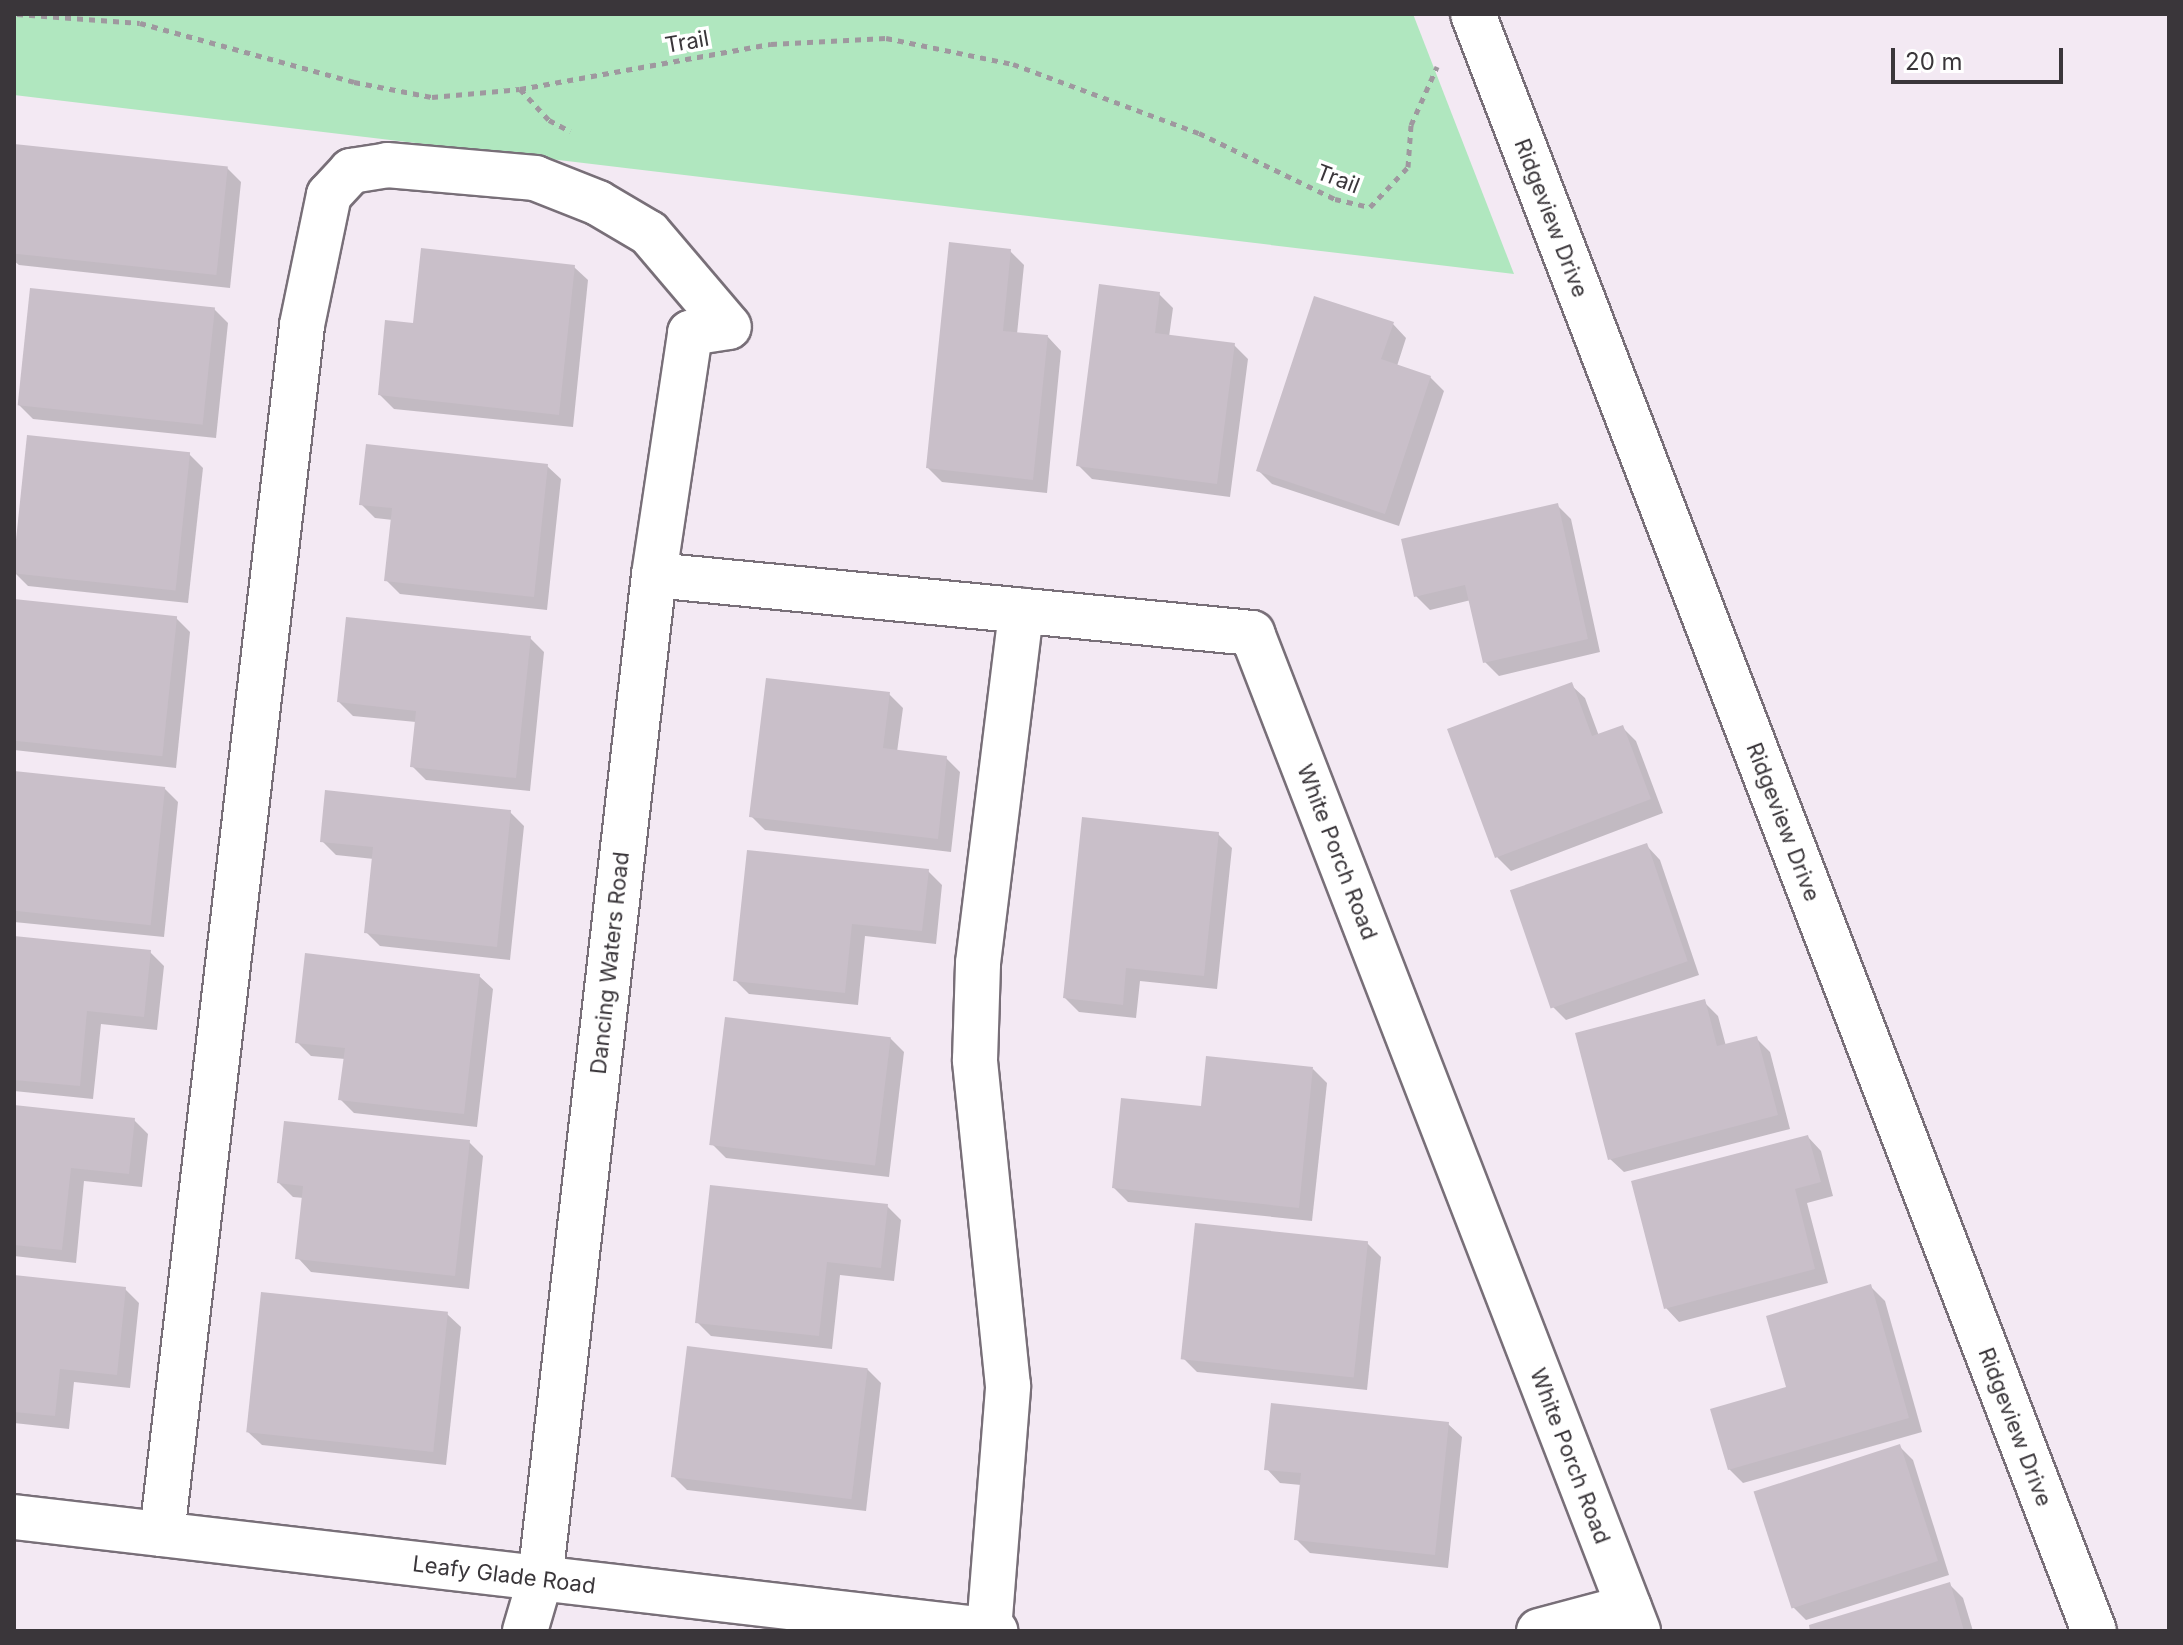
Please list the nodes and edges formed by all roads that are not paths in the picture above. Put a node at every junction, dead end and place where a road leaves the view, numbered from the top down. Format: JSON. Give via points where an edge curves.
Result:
{"nodes":[{"id":1,"x":1479,"y":30,"type":"edge"},
{"id":2,"x":654,"y":575,"type":"junction"},
{"id":3,"x":1021,"y":611,"type":"junction"},
{"id":4,"x":14,"y":1517,"type":"edge"},
{"id":5,"x":162,"y":1534,"type":"junction"},
{"id":6,"x":540,"y":1580,"type":"junction"},
{"id":7,"x":1633,"y":1619,"type":"edge"},
{"id":8,"x":525,"y":1631,"type":"edge"},
{"id":9,"x":992,"y":1631,"type":"edge"},
{"id":10,"x":1539,"y":1631,"type":"edge"},
{"id":11,"x":2094,"y":1631,"type":"edge"}],
"edges":[{"from":1,"to":11,"type":"street","name":"Ridgeview Drive"},
{"from":2,"to":3,"type":"street","name":"White Porch Road"},
{"from":2,"to":5,"type":"street","name":"Dancing Waters Road","via":[[690,333],[729,327],[649,233],[598,203],[535,178],[387,165],[351,171],[329,195],[302,325]]},
{"from":2,"to":6,"type":"street","name":"Dancing Waters Road"},
{"from":3,"to":7,"type":"street","name":"White Porch Road","via":[[1252,633]]},
{"from":3,"to":9,"type":"street","via":[[978,963],[975,1060],[1008,1386]]},
{"from":4,"to":5,"type":"street","name":"Leafy Glade Road"},
{"from":5,"to":6,"type":"street","name":"Leafy Glade Road"},
{"from":6,"to":8,"type":"street","name":"Dancing Waters Road"},
{"from":6,"to":9,"type":"street","name":"Leafy Glade Road"},
{"from":7,"to":10,"type":"street"}]}
